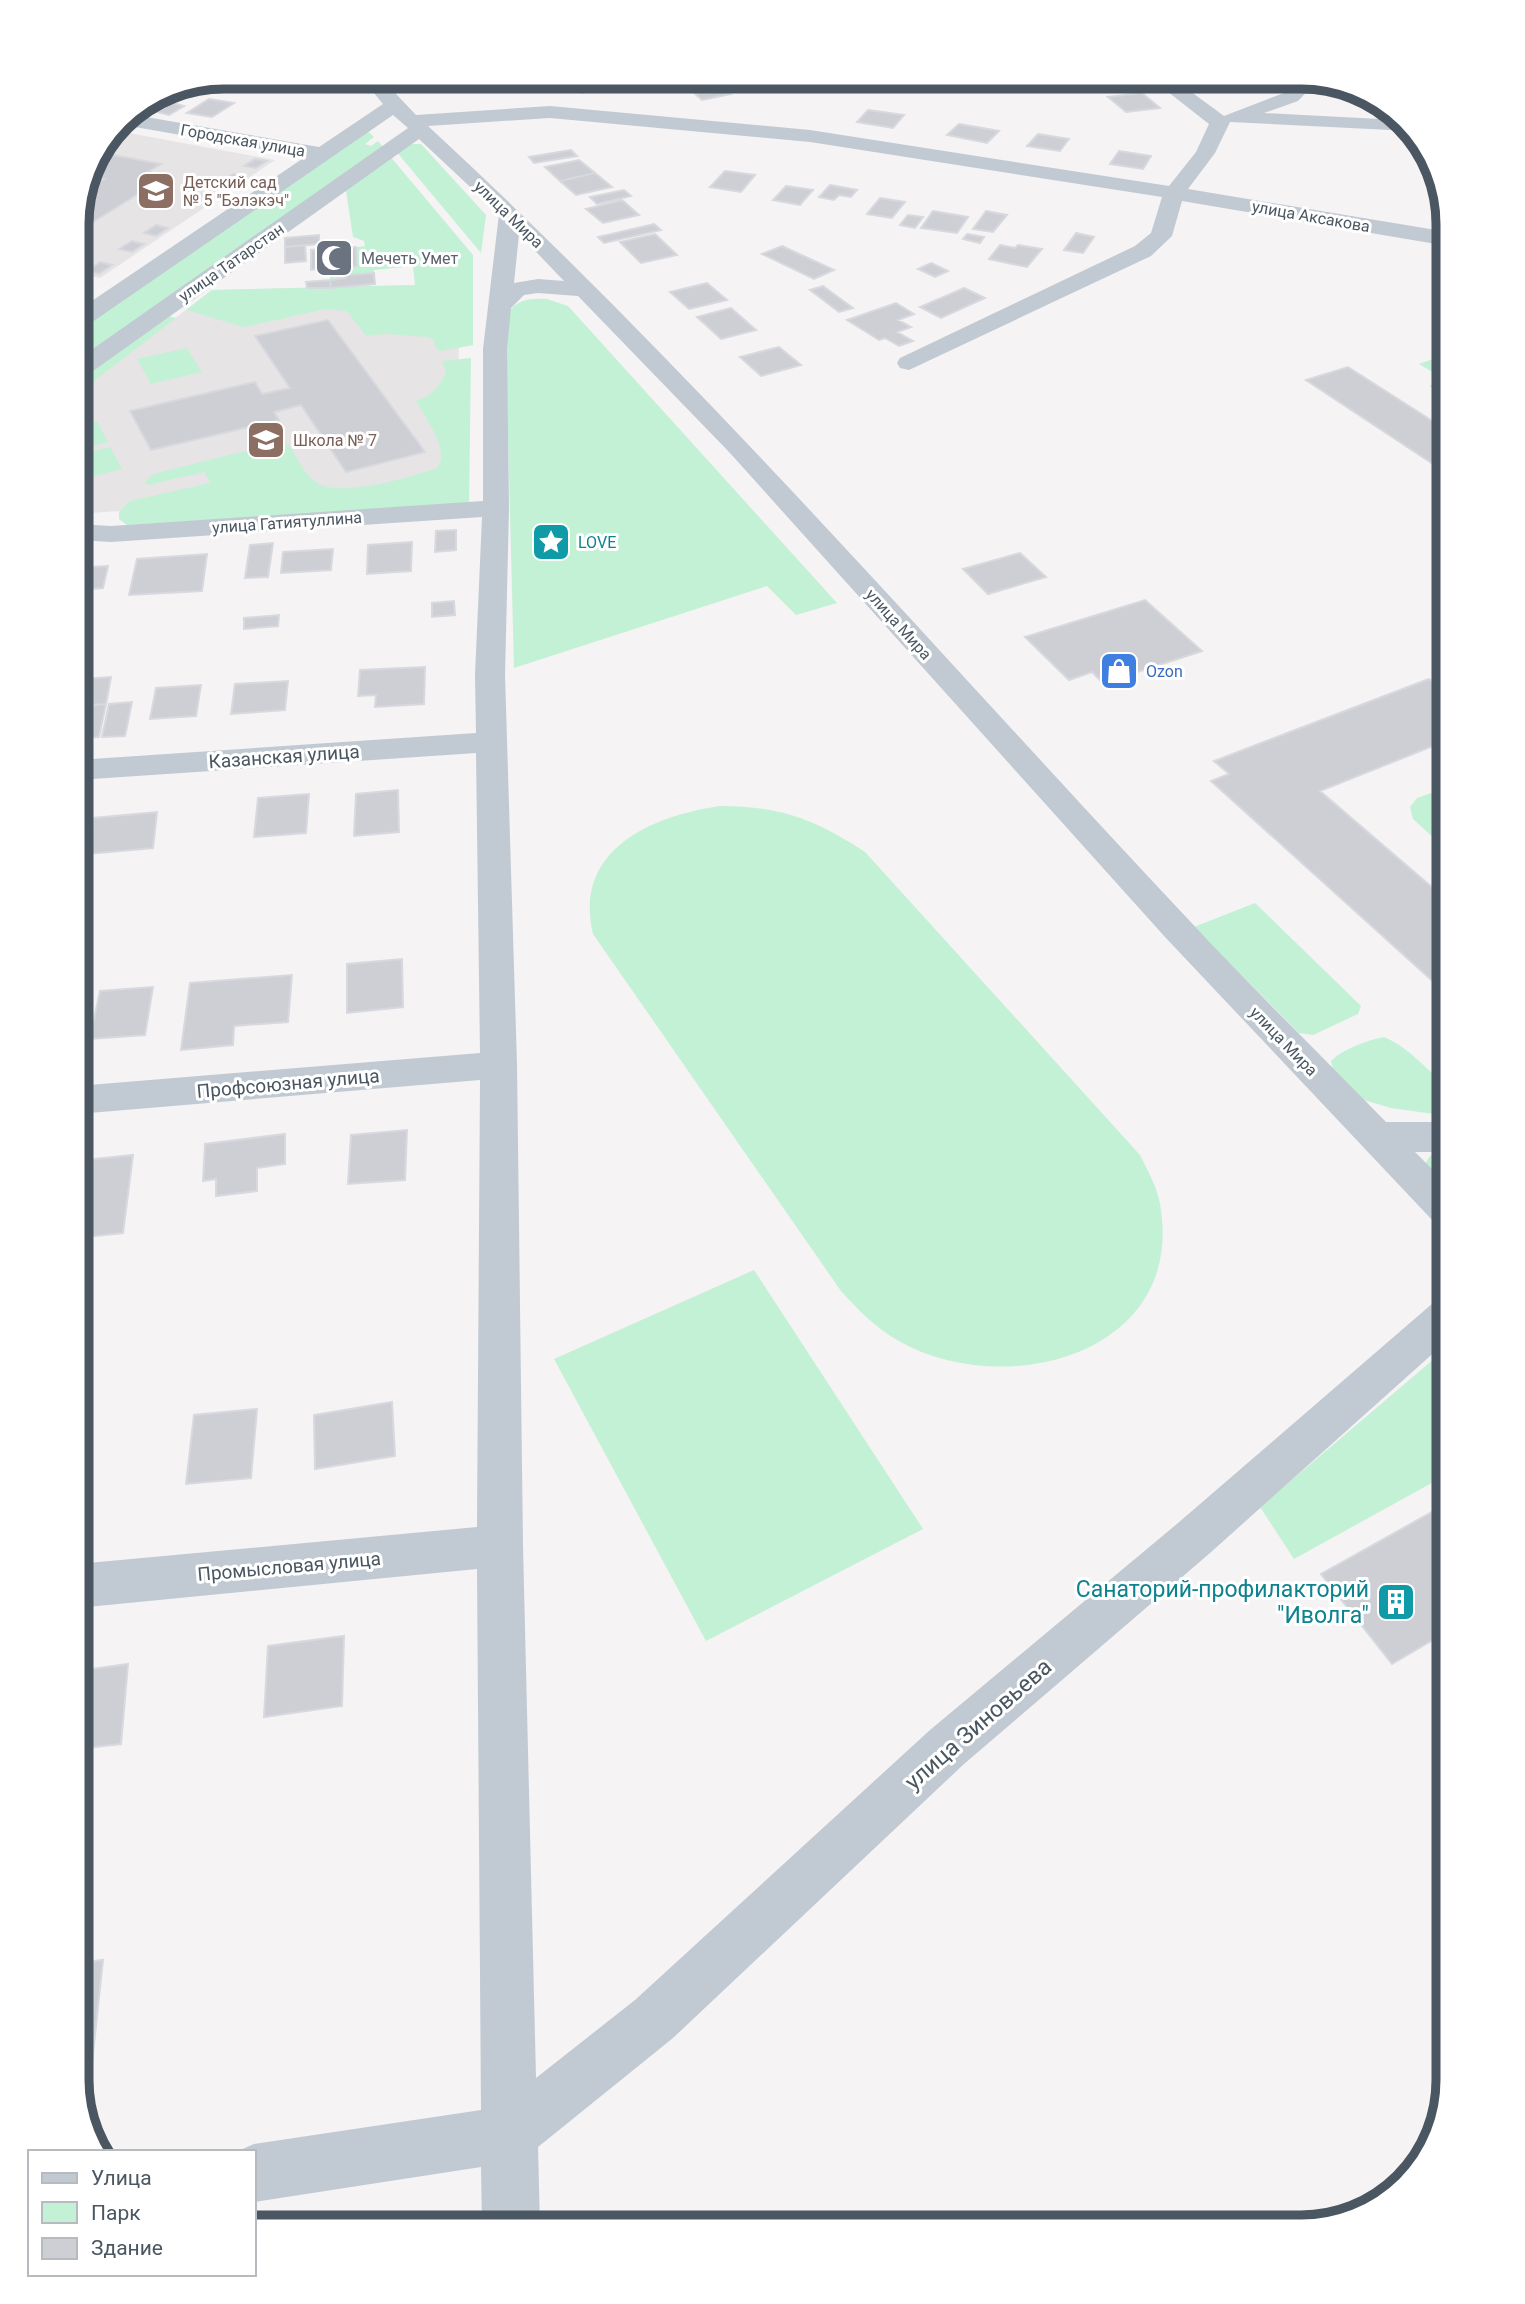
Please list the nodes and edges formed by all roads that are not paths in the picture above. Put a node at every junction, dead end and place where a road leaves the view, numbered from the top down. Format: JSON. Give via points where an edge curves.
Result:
{"nodes":[{"id":1,"x":382,"y":89,"type":"edge"},
{"id":2,"x":1179,"y":90,"type":"edge"},
{"id":3,"x":1298,"y":90,"type":"edge"},
{"id":4,"x":409,"y":118,"type":"junction"},
{"id":5,"x":1227,"y":120,"type":"junction"},
{"id":6,"x":138,"y":121,"type":"edge"},
{"id":7,"x":1393,"y":126,"type":"edge"},
{"id":8,"x":322,"y":154,"type":"junction"},
{"id":9,"x":1174,"y":193,"type":"junction"},
{"id":10,"x":510,"y":213,"type":"junction"},
{"id":11,"x":1436,"y":237,"type":"edge"},
{"id":12,"x":584,"y":289,"type":"junction"},
{"id":13,"x":90,"y":291,"type":"dead end"},
{"id":14,"x":114,"y":297,"type":"junction"},
{"id":15,"x":500,"y":306,"type":"junction"},
{"id":16,"x":90,"y":313,"type":"edge"},
{"id":17,"x":90,"y":361,"type":"edge"},
{"id":18,"x":909,"y":363,"type":"dead end"},
{"id":19,"x":496,"y":508,"type":"junction"},
{"id":20,"x":90,"y":533,"type":"edge"},
{"id":21,"x":491,"y":742,"type":"junction"},
{"id":22,"x":90,"y":769,"type":"edge"},
{"id":23,"x":499,"y":1065,"type":"junction"},
{"id":24,"x":90,"y":1099,"type":"edge"},
{"id":25,"x":1377,"y":1137,"type":"junction"},
{"id":26,"x":1436,"y":1137,"type":"edge"},
{"id":27,"x":1436,"y":1198,"type":"edge"},
{"id":28,"x":1436,"y":1326,"type":"edge"},
{"id":29,"x":500,"y":1546,"type":"junction"},
{"id":30,"x":89,"y":1586,"type":"edge"},
{"id":31,"x":510,"y":2134,"type":"junction"},
{"id":32,"x":256,"y":2173,"type":"edge"},
{"id":33,"x":511,"y":2214,"type":"edge"}],
"edges":[{"from":1,"to":4,"type":"street","name":"улица Мира"},
{"from":2,"to":5,"type":"street"},
{"from":3,"to":5,"type":"street","via":[[1291,97]]},
{"from":4,"to":8,"type":"street","name":"улица Татарстан"},
{"from":4,"to":9,"type":"street","via":[[550,112],[810,136]]},
{"from":4,"to":10,"type":"street","name":"улица Мира"},
{"from":4,"to":17,"type":"street","name":"улица Татарстан"},
{"from":5,"to":7,"type":"street"},
{"from":5,"to":9,"type":"street"},
{"from":6,"to":8,"type":"street","name":"Городская улица"},
{"from":8,"to":14,"type":"street","name":"улица Татарстан"},
{"from":9,"to":11,"type":"street","name":"улица Аксакова"},
{"from":9,"to":18,"type":"street","via":[[1161,236],[1143,251]]},
{"from":10,"to":12,"type":"street","name":"улица Мира"},
{"from":10,"to":15,"type":"street"},
{"from":12,"to":15,"type":"street","via":[[517,289]]},
{"from":12,"to":25,"type":"street","name":"улица Мира","via":[[739,448],[1177,929]]},
{"from":13,"to":14,"type":"street"},
{"from":14,"to":16,"type":"street","name":"улица Татарстан"},
{"from":15,"to":19,"type":"street","via":[[495,349]]},
{"from":19,"to":20,"type":"street","name":"улица Гатиятуллина"},
{"from":19,"to":21,"type":"street"},
{"from":21,"to":22,"type":"street","name":"Казанская улица"},
{"from":21,"to":23,"type":"street"},
{"from":23,"to":24,"type":"street","name":"Профсоюзная улица"},
{"from":23,"to":29,"type":"street"},
{"from":25,"to":26,"type":"street"},
{"from":25,"to":27,"type":"street"},
{"from":28,"to":31,"type":"street","name":"улица Зиновьева","via":[[1195,1538],[947,1747],[654,2019]]},
{"from":29,"to":30,"type":"street","name":"Промысловая улица"},
{"from":29,"to":31,"type":"street"},
{"from":31,"to":32,"type":"street"},
{"from":31,"to":33,"type":"street"}]}
